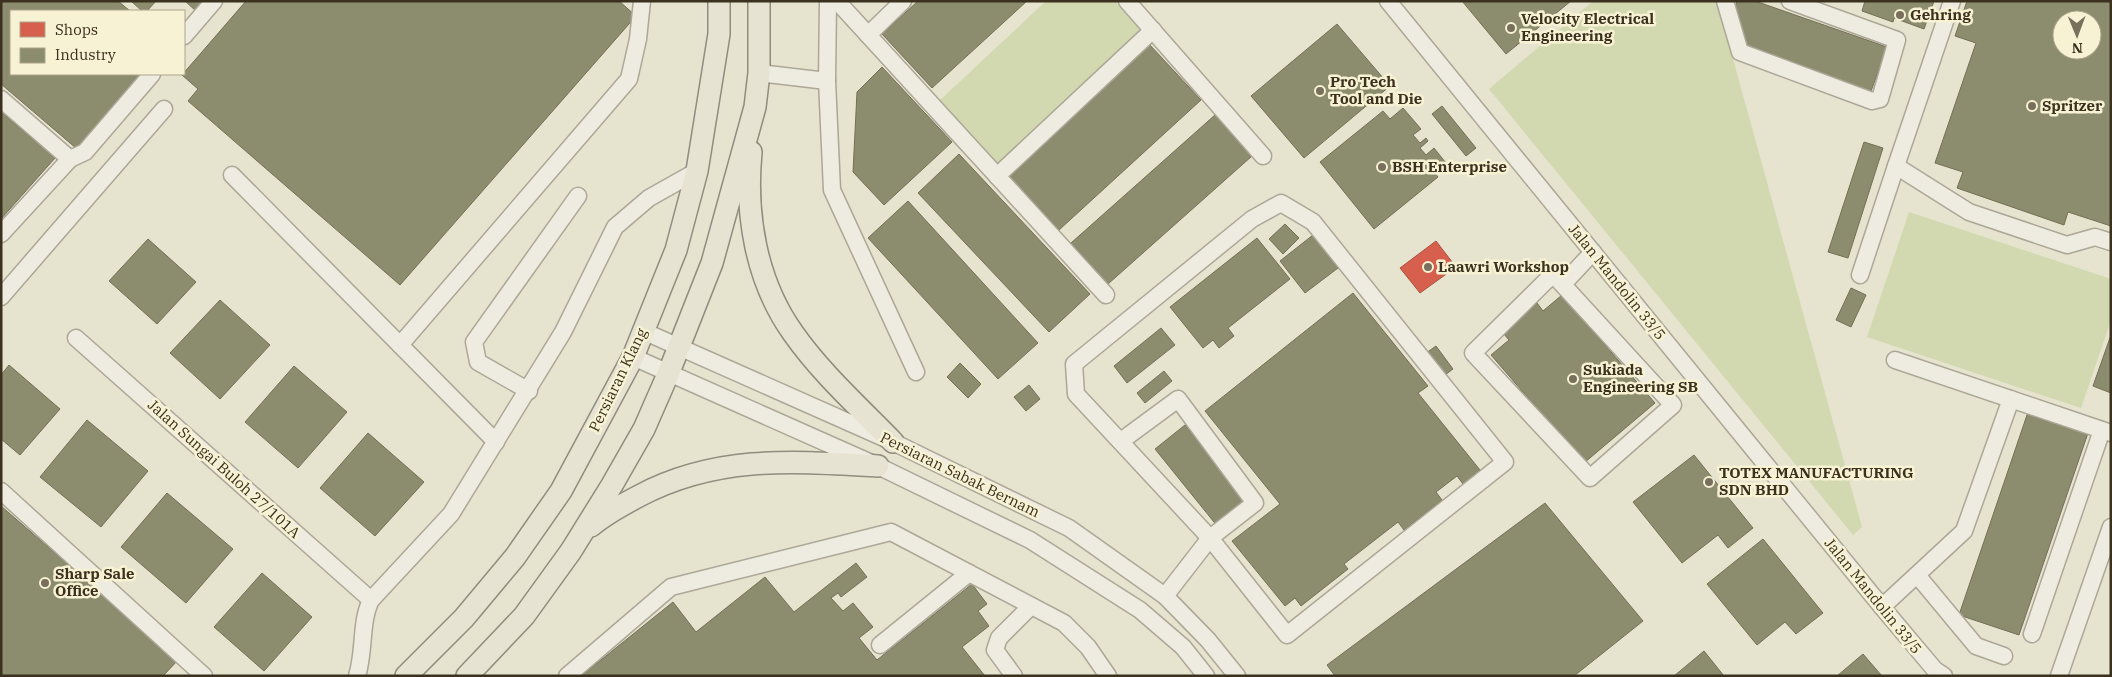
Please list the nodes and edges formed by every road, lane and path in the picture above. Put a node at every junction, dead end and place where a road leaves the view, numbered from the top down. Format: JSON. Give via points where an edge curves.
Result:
{"nodes":[{"id":1,"x":214,"y":1,"type":"edge"},
{"id":2,"x":642,"y":1,"type":"edge"},
{"id":3,"x":719,"y":1,"type":"edge"},
{"id":4,"x":759,"y":1,"type":"edge"},
{"id":5,"x":828,"y":1,"type":"edge"},
{"id":6,"x":837,"y":1,"type":"edge"},
{"id":7,"x":903,"y":1,"type":"edge"},
{"id":8,"x":1127,"y":1,"type":"edge"},
{"id":9,"x":1388,"y":1,"type":"edge"},
{"id":10,"x":1725,"y":1,"type":"edge"},
{"id":11,"x":1790,"y":1,"type":"edge"},
{"id":12,"x":1952,"y":1,"type":"edge"},
{"id":13,"x":1809,"y":4,"type":"edge"},
{"id":14,"x":1153,"y":30,"type":"junction"},
{"id":15,"x":185,"y":35,"type":"edge"},
{"id":16,"x":868,"y":35,"type":"junction"},
{"id":17,"x":759,"y":73,"type":"junction"},
{"id":18,"x":151,"y":75,"type":"edge"},
{"id":19,"x":826,"y":81,"type":"junction"},
{"id":20,"x":1,"y":98,"type":"edge"},
{"id":21,"x":755,"y":107,"type":"junction"},
{"id":22,"x":164,"y":109,"type":"dead end"},
{"id":23,"x":1263,"y":156,"type":"dead end"},
{"id":24,"x":70,"y":159,"type":"junction"},
{"id":25,"x":1896,"y":166,"type":"junction"},
{"id":26,"x":696,"y":171,"type":"junction"},
{"id":27,"x":232,"y":175,"type":"dead end"},
{"id":28,"x":997,"y":176,"type":"junction"},
{"id":29,"x":578,"y":196,"type":"dead end"},
{"id":30,"x":1,"y":234,"type":"edge"},
{"id":31,"x":2111,"y":242,"type":"edge"},
{"id":32,"x":1593,"y":252,"type":"junction"},
{"id":33,"x":1860,"y":276,"type":"dead end"},
{"id":34,"x":1564,"y":283,"type":"junction"},
{"id":35,"x":1106,"y":295,"type":"dead end"},
{"id":36,"x":1,"y":297,"type":"edge"},
{"id":37,"x":643,"y":331,"type":"junction"},
{"id":38,"x":76,"y":338,"type":"dead end"},
{"id":39,"x":400,"y":345,"type":"junction"},
{"id":40,"x":680,"y":346,"type":"junction"},
{"id":41,"x":633,"y":357,"type":"junction"},
{"id":42,"x":1894,"y":360,"type":"dead end"},
{"id":43,"x":669,"y":372,"type":"junction"},
{"id":44,"x":916,"y":372,"type":"dead end"},
{"id":45,"x":528,"y":391,"type":"junction"},
{"id":46,"x":2011,"y":399,"type":"junction"},
{"id":47,"x":2106,"y":431,"type":"edge"},
{"id":48,"x":1121,"y":441,"type":"junction"},
{"id":49,"x":496,"y":442,"type":"junction"},
{"id":50,"x":893,"y":442,"type":"junction"},
{"id":51,"x":878,"y":466,"type":"junction"},
{"id":52,"x":1,"y":491,"type":"edge"},
{"id":53,"x":2111,"y":527,"type":"edge"},
{"id":54,"x":579,"y":536,"type":"junction"},
{"id":55,"x":1210,"y":538,"type":"junction"},
{"id":56,"x":969,"y":573,"type":"junction"},
{"id":57,"x":1918,"y":575,"type":"junction"},
{"id":58,"x":1165,"y":596,"type":"junction"},
{"id":59,"x":371,"y":600,"type":"junction"},
{"id":60,"x":1030,"y":606,"type":"junction"},
{"id":61,"x":1882,"y":607,"type":"junction"},
{"id":62,"x":2032,"y":634,"type":"dead end"},
{"id":63,"x":880,"y":645,"type":"dead end"},
{"id":64,"x":2004,"y":656,"type":"dead end"},
{"id":65,"x":204,"y":676,"type":"edge"},
{"id":66,"x":357,"y":676,"type":"edge"},
{"id":67,"x":406,"y":676,"type":"edge"},
{"id":68,"x":466,"y":676,"type":"edge"},
{"id":69,"x":567,"y":676,"type":"edge"},
{"id":70,"x":1014,"y":676,"type":"edge"},
{"id":71,"x":1108,"y":676,"type":"edge"},
{"id":72,"x":1206,"y":676,"type":"edge"},
{"id":73,"x":1237,"y":676,"type":"edge"},
{"id":74,"x":1944,"y":676,"type":"edge"},
{"id":75,"x":2059,"y":676,"type":"edge"}],
"edges":[{"from":1,"to":15,"type":"street"},
{"from":2,"to":39,"type":"street","via":[[629,79]]},
{"from":3,"to":26,"type":"main road","name":"Persiaran Klang","via":[[719,34]]},
{"from":4,"to":17,"type":"main road"},
{"from":5,"to":19,"type":"street"},
{"from":6,"to":16,"type":"street"},
{"from":7,"to":16,"type":"street"},
{"from":8,"to":14,"type":"street"},
{"from":9,"to":32,"type":"street","name":"Jalan Mandolin 33/5"},
{"from":10,"to":13,"type":"street","via":[[1740,52],[1872,101],[1880,99],[1897,40]]},
{"from":11,"to":13,"type":"street"},
{"from":12,"to":25,"type":"street"},
{"from":14,"to":23,"type":"street"},
{"from":14,"to":28,"type":"street"},
{"from":16,"to":28,"type":"street"},
{"from":17,"to":19,"type":"street"},
{"from":17,"to":21,"type":"main road"},
{"from":18,"to":24,"type":"street","via":[[85,152]]},
{"from":19,"to":44,"type":"street","via":[[832,190]]},
{"from":20,"to":24,"type":"street"},
{"from":21,"to":40,"type":"main road","via":[[712,263]]},
{"from":21,"to":50,"type":"main road","via":[[750,205],[755,247],[772,298],[805,348]]},
{"from":22,"to":36,"type":"street"},
{"from":24,"to":30,"type":"street"},
{"from":25,"to":31,"type":"street","via":[[1969,212],[2067,246],[2095,238]]},
{"from":25,"to":33,"type":"street"},
{"from":26,"to":37,"type":"main road","name":"Persiaran Klang","via":[[676,250]]},
{"from":26,"to":45,"type":"street","via":[[649,198],[615,227],[563,332]]},
{"from":27,"to":39,"type":"street"},
{"from":28,"to":35,"type":"street"},
{"from":29,"to":45,"type":"street","via":[[474,342],[478,362]]},
{"from":32,"to":34,"type":"street"},
{"from":32,"to":61,"type":"street","name":"Jalan Mandolin 33/5"},
{"from":34,"to":34,"type":"street","via":[[1673,405],[1590,478],[1473,352],[1553,274]]},
{"from":37,"to":40,"type":"street","name":"Persiaran Sabak Bernam"},
{"from":37,"to":41,"type":"main road","name":"Persiaran Klang"},
{"from":38,"to":59,"type":"street","name":"Jalan Sungai Buloh 27/101A"},
{"from":39,"to":49,"type":"street"},
{"from":40,"to":43,"type":"main road"},
{"from":40,"to":50,"type":"street","name":"Persiaran Sabak Bernam"},
{"from":41,"to":43,"type":"street","name":"Persiaran Sabak Bernam"},
{"from":41,"to":67,"type":"main road","name":"Persiaran Klang","via":[[561,491],[515,557],[464,618]]},
{"from":42,"to":46,"type":"street"},
{"from":43,"to":51,"type":"street","name":"Persiaran Sabak Bernam"},
{"from":43,"to":54,"type":"main road","via":[[644,429]]},
{"from":45,"to":49,"type":"street"},
{"from":46,"to":47,"type":"street"},
{"from":46,"to":57,"type":"street","via":[[1964,530]]},
{"from":47,"to":62,"type":"street"},
{"from":48,"to":55,"type":"street"},
{"from":48,"to":55,"type":"street","via":[[1178,399],[1255,503]]},
{"from":48,"to":55,"type":"street","via":[[1076,394],[1074,364],[1252,218],[1281,203],[1313,222],[1505,462],[1287,635]]},
{"from":49,"to":59,"type":"street","via":[[451,514]]},
{"from":50,"to":58,"type":"street","name":"Persiaran Sabak Bernam","via":[[1069,528]]},
{"from":51,"to":54,"type":"main road","via":[[789,461],[716,467],[655,487],[610,512]]},
{"from":51,"to":72,"type":"street","name":"Persiaran Sabak Bernam","via":[[1030,540],[1140,610],[1183,647]]},
{"from":52,"to":65,"type":"street"},
{"from":53,"to":75,"type":"street"},
{"from":54,"to":68,"type":"main road","via":[[524,616]]},
{"from":55,"to":58,"type":"street"},
{"from":56,"to":60,"type":"street"},
{"from":56,"to":63,"type":"street"},
{"from":56,"to":69,"type":"street","via":[[891,532],[671,587]]},
{"from":57,"to":61,"type":"street"},
{"from":57,"to":64,"type":"street","via":[[1976,646]]},
{"from":58,"to":73,"type":"street","name":"Persiaran Sabak Bernam","via":[[1208,640]]},
{"from":59,"to":66,"type":"street"},
{"from":60,"to":70,"type":"street","via":[[999,638],[995,650]]},
{"from":60,"to":71,"type":"street","via":[[1064,624],[1088,647]]},
{"from":61,"to":74,"type":"street","name":"Jalan Mandolin 33/5","via":[[1935,670]]}]}
